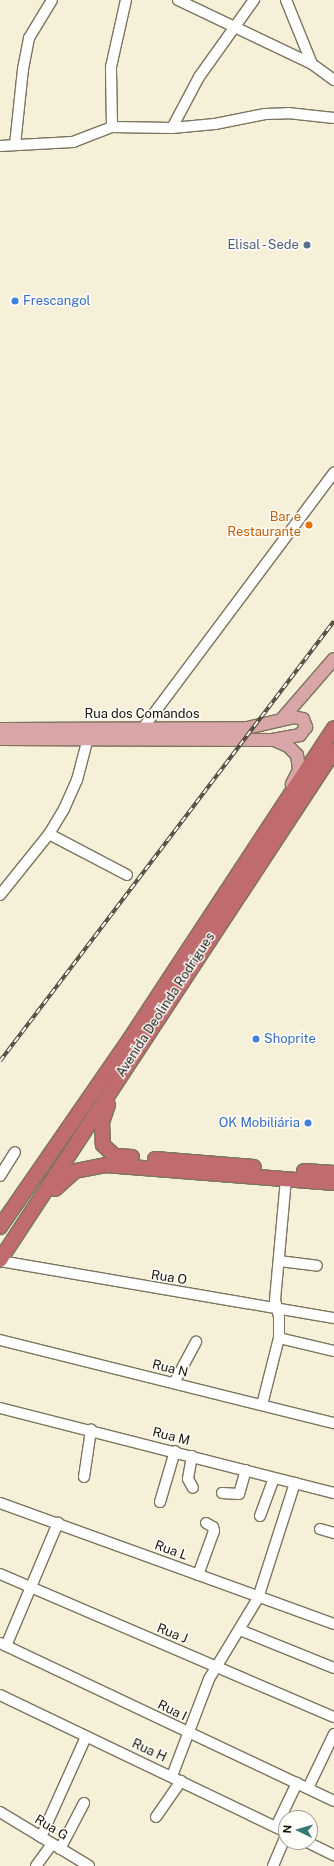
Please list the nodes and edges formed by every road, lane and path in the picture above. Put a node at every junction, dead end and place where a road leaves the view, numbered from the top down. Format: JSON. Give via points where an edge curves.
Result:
{"nodes":[{"id":1,"x":52,"y":0,"type":"edge"},
{"id":2,"x":126,"y":0,"type":"edge"},
{"id":3,"x":178,"y":0,"type":"edge"},
{"id":4,"x":254,"y":0,"type":"edge"},
{"id":5,"x":286,"y":0,"type":"edge"},
{"id":6,"x":233,"y":26,"type":"junction"},
{"id":7,"x":312,"y":64,"type":"junction"},
{"id":8,"x":334,"y":80,"type":"edge"},
{"id":9,"x":334,"y":118,"type":"edge"},
{"id":10,"x":112,"y":127,"type":"junction"},
{"id":11,"x":172,"y":128,"type":"junction"},
{"id":12,"x":0,"y":146,"type":"edge"},
{"id":13,"x":15,"y":146,"type":"junction"},
{"id":14,"x":334,"y":473,"type":"edge"},
{"id":15,"x":334,"y":659,"type":"edge"},
{"id":16,"x":282,"y":719,"type":"junction"},
{"id":17,"x":143,"y":728,"type":"junction"},
{"id":18,"x":334,"y":728,"type":"edge"},
{"id":19,"x":0,"y":729,"type":"edge"},
{"id":20,"x":88,"y":738,"type":"junction"},
{"id":21,"x":0,"y":739,"type":"edge"},
{"id":22,"x":272,"y":740,"type":"junction"},
{"id":23,"x":334,"y":751,"type":"edge"},
{"id":24,"x":274,"y":819,"type":"junction"},
{"id":25,"x":49,"y":834,"type":"junction"},
{"id":26,"x":127,"y":875,"type":"dead end"},
{"id":27,"x":0,"y":895,"type":"edge"},
{"id":28,"x":116,"y":1084,"type":"junction"},
{"id":29,"x":15,"y":1152,"type":"dead end"},
{"id":30,"x":334,"y":1173,"type":"edge"},
{"id":31,"x":0,"y":1176,"type":"edge"},
{"id":32,"x":286,"y":1178,"type":"junction"},
{"id":33,"x":334,"y":1183,"type":"edge"},
{"id":34,"x":2,"y":1219,"type":"edge"},
{"id":35,"x":24,"y":1226,"type":"junction"},
{"id":36,"x":0,"y":1261,"type":"edge"},
{"id":37,"x":279,"y":1261,"type":"junction"},
{"id":38,"x":317,"y":1266,"type":"dead end"},
{"id":39,"x":277,"y":1308,"type":"junction"},
{"id":40,"x":334,"y":1318,"type":"edge"},
{"id":41,"x":279,"y":1338,"type":"junction"},
{"id":42,"x":0,"y":1340,"type":"edge"},
{"id":43,"x":196,"y":1342,"type":"dead end"},
{"id":44,"x":334,"y":1351,"type":"edge"},
{"id":45,"x":174,"y":1383,"type":"junction"},
{"id":46,"x":262,"y":1405,"type":"junction"},
{"id":47,"x":0,"y":1408,"type":"edge"},
{"id":48,"x":334,"y":1423,"type":"edge"},
{"id":49,"x":91,"y":1430,"type":"junction"},
{"id":50,"x":175,"y":1451,"type":"junction"},
{"id":51,"x":192,"y":1456,"type":"junction"},
{"id":52,"x":246,"y":1470,"type":"junction"},
{"id":53,"x":84,"y":1477,"type":"dead end"},
{"id":54,"x":274,"y":1478,"type":"junction"},
{"id":55,"x":295,"y":1484,"type":"junction"},
{"id":56,"x":193,"y":1488,"type":"dead end"},
{"id":57,"x":222,"y":1493,"type":"dead end"},
{"id":58,"x":334,"y":1493,"type":"edge"},
{"id":59,"x":160,"y":1502,"type":"dead end"},
{"id":60,"x":0,"y":1503,"type":"edge"},
{"id":61,"x":260,"y":1516,"type":"dead end"},
{"id":62,"x":58,"y":1523,"type":"junction"},
{"id":63,"x":206,"y":1523,"type":"dead end"},
{"id":64,"x":320,"y":1529,"type":"dead end"},
{"id":65,"x":334,"y":1534,"type":"edge"},
{"id":66,"x":0,"y":1574,"type":"edge"},
{"id":67,"x":198,"y":1575,"type":"junction"},
{"id":68,"x":29,"y":1588,"type":"junction"},
{"id":69,"x":258,"y":1598,"type":"junction"},
{"id":70,"x":334,"y":1624,"type":"edge"},
{"id":71,"x":240,"y":1630,"type":"junction"},
{"id":72,"x":3,"y":1645,"type":"edge"},
{"id":73,"x":216,"y":1666,"type":"junction"},
{"id":74,"x":334,"y":1668,"type":"edge"},
{"id":75,"x":0,"y":1695,"type":"edge"},
{"id":76,"x":334,"y":1717,"type":"edge"},
{"id":77,"x":188,"y":1733,"type":"junction"},
{"id":78,"x":334,"y":1734,"type":"edge"},
{"id":79,"x":86,"y":1737,"type":"junction"},
{"id":80,"x":330,"y":1758,"type":"edge"},
{"id":81,"x":172,"y":1776,"type":"junction"},
{"id":82,"x":181,"y":1781,"type":"junction"},
{"id":83,"x":296,"y":1783,"type":"junction"},
{"id":84,"x":308,"y":1788,"type":"junction"},
{"id":85,"x":334,"y":1801,"type":"edge"},
{"id":86,"x":84,"y":1803,"type":"dead end"},
{"id":87,"x":0,"y":1812,"type":"edge"},
{"id":88,"x":156,"y":1817,"type":"dead end"},
{"id":89,"x":276,"y":1827,"type":"joint"},
{"id":90,"x":41,"y":1837,"type":"junction"},
{"id":91,"x":56,"y":1846,"type":"junction"},
{"id":92,"x":318,"y":1847,"type":"edge"},
{"id":93,"x":280,"y":1850,"type":"edge"},
{"id":94,"x":334,"y":1855,"type":"edge"},
{"id":95,"x":36,"y":1866,"type":"edge"},
{"id":96,"x":89,"y":1866,"type":"edge"},
{"id":97,"x":273,"y":1866,"type":"edge"}],
"edges":[{"from":1,"to":13,"type":"street","via":[[29,38]]},
{"from":2,"to":10,"type":"street","via":[[111,67]]},
{"from":3,"to":6,"type":"street"},
{"from":4,"to":6,"type":"street"},
{"from":5,"to":7,"type":"street"},
{"from":6,"to":7,"type":"street"},
{"from":6,"to":11,"type":"street","via":[[199,77]]},
{"from":7,"to":8,"type":"street"},
{"from":9,"to":11,"type":"street","via":[[288,112]]},
{"from":10,"to":11,"type":"street"},
{"from":10,"to":13,"type":"street","via":[[77,141]]},
{"from":12,"to":13,"type":"street"},
{"from":14,"to":17,"type":"street"},
{"from":15,"to":16,"type":"main road"},
{"from":16,"to":17,"type":"main road","name":"Rua dos Comandos","via":[[252,728]]},
{"from":16,"to":22,"type":"main road","name":"Rua dos Comandos","via":[[303,719],[306,722],[304,733]]},
{"from":17,"to":19,"type":"main road","name":"Rua dos Comandos"},
{"from":18,"to":24,"type":"highway","name":"Avenida Deolinda Rodrigues"},
{"from":20,"to":21,"type":"main road","name":"Rua dos Comandos"},
{"from":20,"to":22,"type":"main road","name":"Rua dos Comandos"},
{"from":20,"to":25,"type":"street","via":[[72,794]]},
{"from":22,"to":24,"type":"main road","via":[[292,749],[299,762],[298,770]]},
{"from":23,"to":28,"type":"highway","name":"Avenida Deolinda Rodrigues"},
{"from":24,"to":34,"type":"highway","name":"Avenida Deolinda Rodrigues","via":[[129,1040]]},
{"from":25,"to":26,"type":"street"},
{"from":25,"to":27,"type":"street"},
{"from":28,"to":30,"type":"highway","via":[[101,1131],[103,1146],[112,1155]]},
{"from":28,"to":35,"type":"highway","name":"Avenida Deolinda Rodrigues"},
{"from":29,"to":31,"type":"street"},
{"from":32,"to":33,"type":"highway"},
{"from":32,"to":35,"type":"highway","via":[[94,1165],[75,1171],[66,1178]]},
{"from":32,"to":37,"type":"street"},
{"from":35,"to":36,"type":"highway","name":"Avenida Deolinda Rodrigues"},
{"from":36,"to":39,"type":"street","name":"Rua O"},
{"from":37,"to":38,"type":"street"},
{"from":37,"to":39,"type":"street"},
{"from":39,"to":40,"type":"street","name":"Rua O"},
{"from":39,"to":41,"type":"street"},
{"from":41,"to":44,"type":"street"},
{"from":41,"to":46,"type":"street"},
{"from":42,"to":45,"type":"street","name":"Rua N"},
{"from":43,"to":45,"type":"street"},
{"from":45,"to":46,"type":"street","name":"Rua N"},
{"from":46,"to":48,"type":"street","name":"Rua N"},
{"from":47,"to":49,"type":"street","name":"Rua M"},
{"from":49,"to":50,"type":"street","name":"Rua M"},
{"from":49,"to":53,"type":"street"},
{"from":50,"to":51,"type":"street","name":"Rua M"},
{"from":50,"to":59,"type":"street"},
{"from":51,"to":52,"type":"street","name":"Rua M"},
{"from":51,"to":56,"type":"street","via":[[188,1479]]},
{"from":52,"to":54,"type":"street","name":"Rua M"},
{"from":52,"to":57,"type":"street","via":[[239,1494]]},
{"from":54,"to":55,"type":"street","name":"Rua M"},
{"from":54,"to":61,"type":"street"},
{"from":55,"to":58,"type":"street","name":"Rua M"},
{"from":55,"to":69,"type":"street"},
{"from":60,"to":62,"type":"street","name":"Rua L"},
{"from":62,"to":67,"type":"street","name":"Rua L"},
{"from":62,"to":68,"type":"street"},
{"from":63,"to":67,"type":"street","via":[[213,1527],[214,1531]]},
{"from":64,"to":65,"type":"street"},
{"from":66,"to":68,"type":"street","name":"Rua J"},
{"from":67,"to":69,"type":"street","name":"Rua L"},
{"from":68,"to":72,"type":"street"},
{"from":68,"to":73,"type":"street","name":"Rua J"},
{"from":69,"to":70,"type":"street","name":"Rua L"},
{"from":69,"to":71,"type":"street"},
{"from":71,"to":73,"type":"street"},
{"from":71,"to":74,"type":"street"},
{"from":72,"to":77,"type":"street","name":"Rua I"},
{"from":73,"to":76,"type":"street","name":"Rua J"},
{"from":73,"to":77,"type":"street"},
{"from":75,"to":79,"type":"street","name":"Rua H"},
{"from":77,"to":81,"type":"street"},
{"from":77,"to":83,"type":"street","name":"Rua I"},
{"from":78,"to":80,"type":"street"},
{"from":79,"to":81,"type":"street","name":"Rua H"},
{"from":79,"to":90,"type":"street"},
{"from":80,"to":84,"type":"street"},
{"from":81,"to":82,"type":"street","name":"Rua H"},
{"from":82,"to":88,"type":"street"},
{"from":82,"to":89,"type":"street","name":"Rua H"},
{"from":83,"to":84,"type":"street","name":"Rua I"},
{"from":83,"to":89,"type":"street"},
{"from":84,"to":85,"type":"street","name":"Rua I"},
{"from":86,"to":91,"type":"street"},
{"from":87,"to":90,"type":"street","name":"Rua G"},
{"from":90,"to":91,"type":"street","name":"Rua G"},
{"from":91,"to":95,"type":"street"},
{"from":91,"to":96,"type":"street","name":"Rua G"},
{"from":92,"to":94,"type":"street"},
{"from":93,"to":97,"type":"street"}]}
